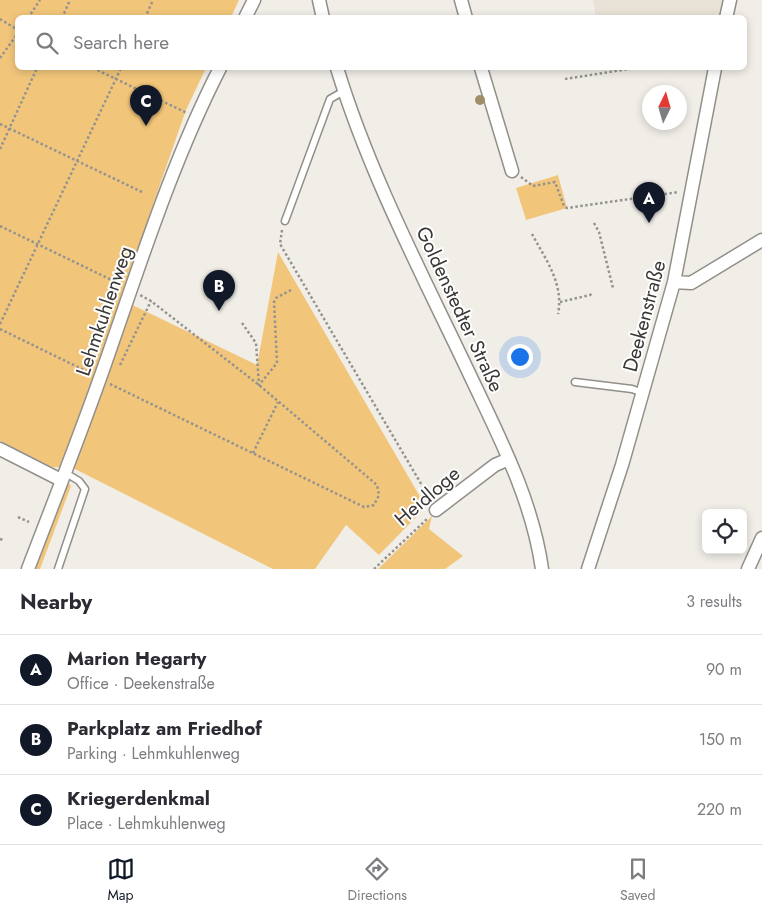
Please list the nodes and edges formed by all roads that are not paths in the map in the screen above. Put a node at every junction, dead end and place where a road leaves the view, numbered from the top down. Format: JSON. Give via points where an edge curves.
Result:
{"nodes":[{"id":1,"x":254,"y":0,"type":"edge"},
{"id":2,"x":319,"y":0,"type":"edge"},
{"id":3,"x":461,"y":0,"type":"edge"},
{"id":4,"x":730,"y":0,"type":"edge"},
{"id":5,"x":247,"y":15,"type":"edge"},
{"id":6,"x":322,"y":15,"type":"edge"},
{"id":7,"x":465,"y":15,"type":"edge"},
{"id":8,"x":727,"y":15,"type":"edge"},
{"id":9,"x":219,"y":70,"type":"edge"},
{"id":10,"x":338,"y":70,"type":"edge"},
{"id":11,"x":482,"y":70,"type":"edge"},
{"id":12,"x":715,"y":70,"type":"edge"},
{"id":13,"x":344,"y":91,"type":"junction"},
{"id":14,"x":512,"y":171,"type":"road end"},
{"id":15,"x":285,"y":221,"type":"road end"},
{"id":16,"x":762,"y":240,"type":"edge"},
{"id":17,"x":674,"y":282,"type":"junction"},
{"id":18,"x":575,"y":382,"type":"dead end"},
{"id":19,"x":643,"y":393,"type":"junction"},
{"id":20,"x":0,"y":449,"type":"edge"},
{"id":21,"x":510,"y":459,"type":"junction"},
{"id":22,"x":63,"y":476,"type":"junction"},
{"id":23,"x":436,"y":510,"type":"road end"},
{"id":24,"x":762,"y":538,"type":"edge"},
{"id":25,"x":754,"y":563,"type":"edge"},
{"id":26,"x":28,"y":569,"type":"edge"},
{"id":27,"x":58,"y":569,"type":"edge"},
{"id":28,"x":542,"y":569,"type":"edge"},
{"id":29,"x":588,"y":569,"type":"edge"}],
"edges":[{"from":1,"to":5,"type":"street"},
{"from":2,"to":6,"type":"street"},
{"from":3,"to":7,"type":"street"},
{"from":4,"to":8,"type":"street"},
{"from":9,"to":22,"type":"street","name":"Lehmkuhlenweg","via":[[195,117],[131,290],[105,381]]},
{"from":10,"to":13,"type":"street","name":"Goldenstedter Straße"},
{"from":11,"to":14,"type":"street"},
{"from":12,"to":17,"type":"street","name":"Deekenstraße"},
{"from":13,"to":15,"type":"lane","via":[[330,99]]},
{"from":13,"to":21,"type":"street","name":"Goldenstedter Straße","via":[[395,216]]},
{"from":16,"to":17,"type":"street","via":[[690,283]]},
{"from":17,"to":19,"type":"street","name":"Deekenstraße"},
{"from":18,"to":19,"type":"lane"},
{"from":19,"to":29,"type":"street","name":"Deekenstraße"},
{"from":20,"to":22,"type":"street"},
{"from":21,"to":23,"type":"street","name":"Heidloge","via":[[495,465]]},
{"from":21,"to":28,"type":"street","name":"Goldenstedter Straße","via":[[529,508]]},
{"from":22,"to":26,"type":"street","name":"Lehmkuhlenweg"},
{"from":22,"to":27,"type":"lane","via":[[79,481],[85,489]]},
{"from":24,"to":25,"type":"street"}]}
